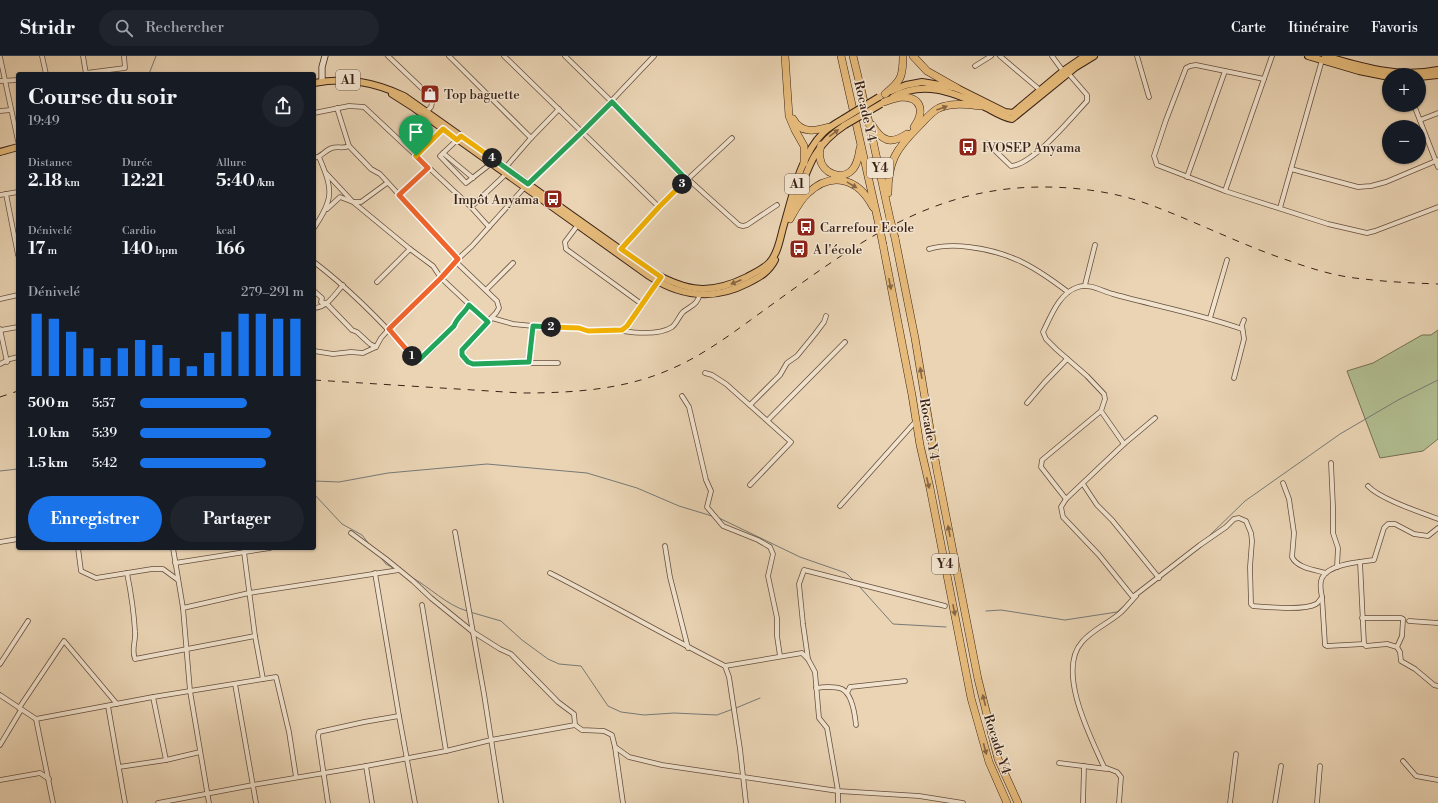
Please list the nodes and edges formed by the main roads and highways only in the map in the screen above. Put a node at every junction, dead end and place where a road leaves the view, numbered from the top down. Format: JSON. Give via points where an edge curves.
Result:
{"nodes":[{"id":1,"x":785,"y":56,"type":"edge"},
{"id":2,"x":788,"y":56,"type":"edge"},
{"id":3,"x":841,"y":56,"type":"edge"},
{"id":4,"x":853,"y":56,"type":"edge"},
{"id":5,"x":903,"y":56,"type":"edge"},
{"id":6,"x":913,"y":56,"type":"edge"},
{"id":7,"x":1085,"y":56,"type":"edge"},
{"id":8,"x":1094,"y":56,"type":"edge"},
{"id":9,"x":1308,"y":56,"type":"edge"},
{"id":10,"x":1324,"y":58,"type":"edge"},
{"id":11,"x":1438,"y":70,"type":"edge"},
{"id":12,"x":1065,"y":72,"type":"junction"},
{"id":13,"x":1438,"y":75,"type":"edge"},
{"id":14,"x":1382,"y":76,"type":"edge"},
{"id":15,"x":1426,"y":76,"type":"edge"},
{"id":16,"x":316,"y":82,"type":"edge"},
{"id":17,"x":381,"y":87,"type":"junction"},
{"id":18,"x":957,"y":88,"type":"junction"},
{"id":19,"x":882,"y":99,"type":"junction"},
{"id":20,"x":982,"y":106,"type":"junction"},
{"id":21,"x":868,"y":118,"type":"junction"},
{"id":22,"x":844,"y":122,"type":"junction"},
{"id":23,"x":830,"y":127,"type":"junction"},
{"id":24,"x":459,"y":138,"type":"junction"},
{"id":25,"x":861,"y":142,"type":"junction"},
{"id":26,"x":820,"y":145,"type":"junction"},
{"id":27,"x":16,"y":148,"type":"edge"},
{"id":28,"x":0,"y":152,"type":"edge"},
{"id":29,"x":804,"y":163,"type":"junction"},
{"id":30,"x":526,"y":186,"type":"junction"},
{"id":31,"x":889,"y":210,"type":"junction"},
{"id":32,"x":877,"y":217,"type":"junction"},
{"id":33,"x":790,"y":219,"type":"junction"},
{"id":34,"x":660,"y":279,"type":"junction"},
{"id":35,"x":1007,"y":803,"type":"edge"},
{"id":36,"x":1018,"y":803,"type":"edge"}],
"edges":[{"from":1,"to":29,"type":"highway","via":[[789,116],[804,146]]},
{"from":2,"to":23,"type":"highway","via":[[790,105],[795,123],[806,131]]},
{"from":3,"to":25,"type":"highway","name":"Rocade Y4","number":"Y4"},
{"from":4,"to":21,"type":"highway","name":"Rocade Y4","number":"Y4"},
{"from":5,"to":19,"type":"highway","via":[[903,74]]},
{"from":6,"to":18,"type":"highway","via":[[927,71]]},
{"from":7,"to":12,"type":"main road","number":"A1"},
{"from":8,"to":12,"type":"main road","number":"A1"},
{"from":9,"to":10,"type":"main road"},
{"from":10,"to":11,"type":"main road","via":[[1378,70],[1416,73]]},
{"from":10,"to":14,"type":"main road","via":[[1359,71]]},
{"from":12,"to":18,"type":"main road","number":"A1","via":[[1013,113],[1005,112]]},
{"from":12,"to":20,"type":"main road","number":"A1","via":[[1012,119]]},
{"from":13,"to":15,"type":"main road"},
{"from":16,"to":17,"type":"main road","number":"A1","via":[[343,79]]},
{"from":17,"to":24,"type":"main road","number":"A1"},
{"from":17,"to":24,"type":"main road","number":"A1","via":[[404,96]]},
{"from":18,"to":19,"type":"main road","number":"A1","via":[[922,82],[906,85]]},
{"from":19,"to":20,"type":"main road","number":"A1","via":[[920,88],[940,90]]},
{"from":19,"to":21,"type":"highway","via":[[901,97],[917,102],[920,116],[915,125],[900,139],[890,141],[878,134]]},
{"from":19,"to":22,"type":"main road","number":"A1","bridge":true},
{"from":31,"to":20,"type":"highway","one_way":true,"via":[[890,168],[895,154],[904,141],[930,114],[940,108],[955,105]]},
{"from":21,"to":31,"type":"highway","name":"Rocade Y4","number":"Y4"},
{"from":22,"to":23,"type":"main road","number":"A1"},
{"from":26,"to":22,"type":"main road","number":"A1","one_way":true},
{"from":23,"to":29,"type":"main road","number":"A1","via":[[818,139]]},
{"from":24,"to":30,"type":"main road","number":"A1"},
{"from":25,"to":26,"type":"highway","via":[[859,155],[852,170],[838,175],[824,169],[819,156]]},
{"from":25,"to":32,"type":"highway","name":"Rocade Y4","number":"Y4"},
{"from":26,"to":33,"type":"main road","number":"A1","via":[[812,158]]},
{"from":27,"to":28,"type":"main road"},
{"from":29,"to":34,"type":"main road","number":"A1","one_way":true,"via":[[770,262],[736,282],[712,289],[684,286]]},
{"from":30,"to":34,"type":"main road","number":"A1","via":[[621,249]]},
{"from":30,"to":34,"type":"main road","number":"A1","via":[[577,226]]},
{"from":36,"to":31,"type":"highway","name":"Rocade Y4","number":"Y4","one_way":true,"bridge":true,"via":[[998,759],[978,679]]},
{"from":33,"to":32,"type":"highway","one_way":true,"via":[[807,194],[818,185],[836,180],[856,186],[863,192]]},
{"from":32,"to":35,"type":"highway","name":"Rocade Y4","number":"Y4","one_way":true,"bridge":true,"via":[[971,698],[989,762]]},
{"from":33,"to":34,"type":"main road","number":"A1","via":[[778,255],[767,272],[747,284],[712,295],[676,290]]}]}
